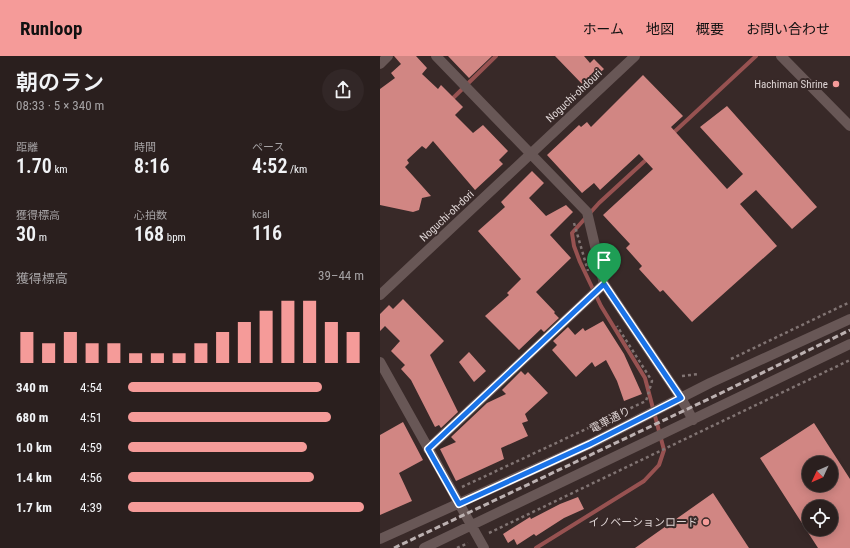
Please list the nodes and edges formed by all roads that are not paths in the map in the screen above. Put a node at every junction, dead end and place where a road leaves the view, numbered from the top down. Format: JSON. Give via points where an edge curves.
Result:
{"nodes":[{"id":1,"x":388,"y":56,"type":"edge"},
{"id":2,"x":436,"y":56,"type":"edge"},
{"id":3,"x":635,"y":56,"type":"edge"},
{"id":4,"x":781,"y":56,"type":"edge"},
{"id":5,"x":380,"y":64,"type":"edge"},
{"id":6,"x":850,"y":126,"type":"edge"},
{"id":7,"x":530,"y":154,"type":"junction"},
{"id":8,"x":604,"y":284,"type":"junction"},
{"id":9,"x":380,"y":296,"type":"edge"},
{"id":10,"x":850,"y":319,"type":"edge"},
{"id":11,"x":850,"y":344,"type":"edge"},
{"id":12,"x":380,"y":362,"type":"edge"},
{"id":13,"x":681,"y":398,"type":"junction"},
{"id":14,"x":693,"y":420,"type":"junction"},
{"id":15,"x":428,"y":449,"type":"junction"},
{"id":16,"x":459,"y":504,"type":"junction"},
{"id":17,"x":472,"y":526,"type":"junction"},
{"id":18,"x":380,"y":539,"type":"edge"},
{"id":19,"x":424,"y":548,"type":"edge"},
{"id":20,"x":484,"y":548,"type":"edge"}],
"edges":[{"from":1,"to":5,"type":"street"},
{"from":2,"to":7,"type":"street"},
{"from":3,"to":7,"type":"street","name":"Noguchi-ohdouri"},
{"from":4,"to":6,"type":"street"},
{"from":7,"to":8,"type":"street","via":[[587,212]]},
{"from":7,"to":9,"type":"street","name":"Noguchi-oh-dori"},
{"from":8,"to":13,"type":"street"},
{"from":8,"to":15,"type":"street"},
{"from":10,"to":13,"type":"street","name":"電車通り"},
{"from":11,"to":14,"type":"street"},
{"from":12,"to":15,"type":"street"},
{"from":13,"to":14,"type":"street"},
{"from":13,"to":16,"type":"street","name":"電車通り","via":[[590,444]]},
{"from":14,"to":17,"type":"street"},
{"from":15,"to":16,"type":"street"},
{"from":16,"to":17,"type":"street"},
{"from":16,"to":18,"type":"street","name":"電車通り"},
{"from":17,"to":19,"type":"street"},
{"from":17,"to":20,"type":"street"}]}
